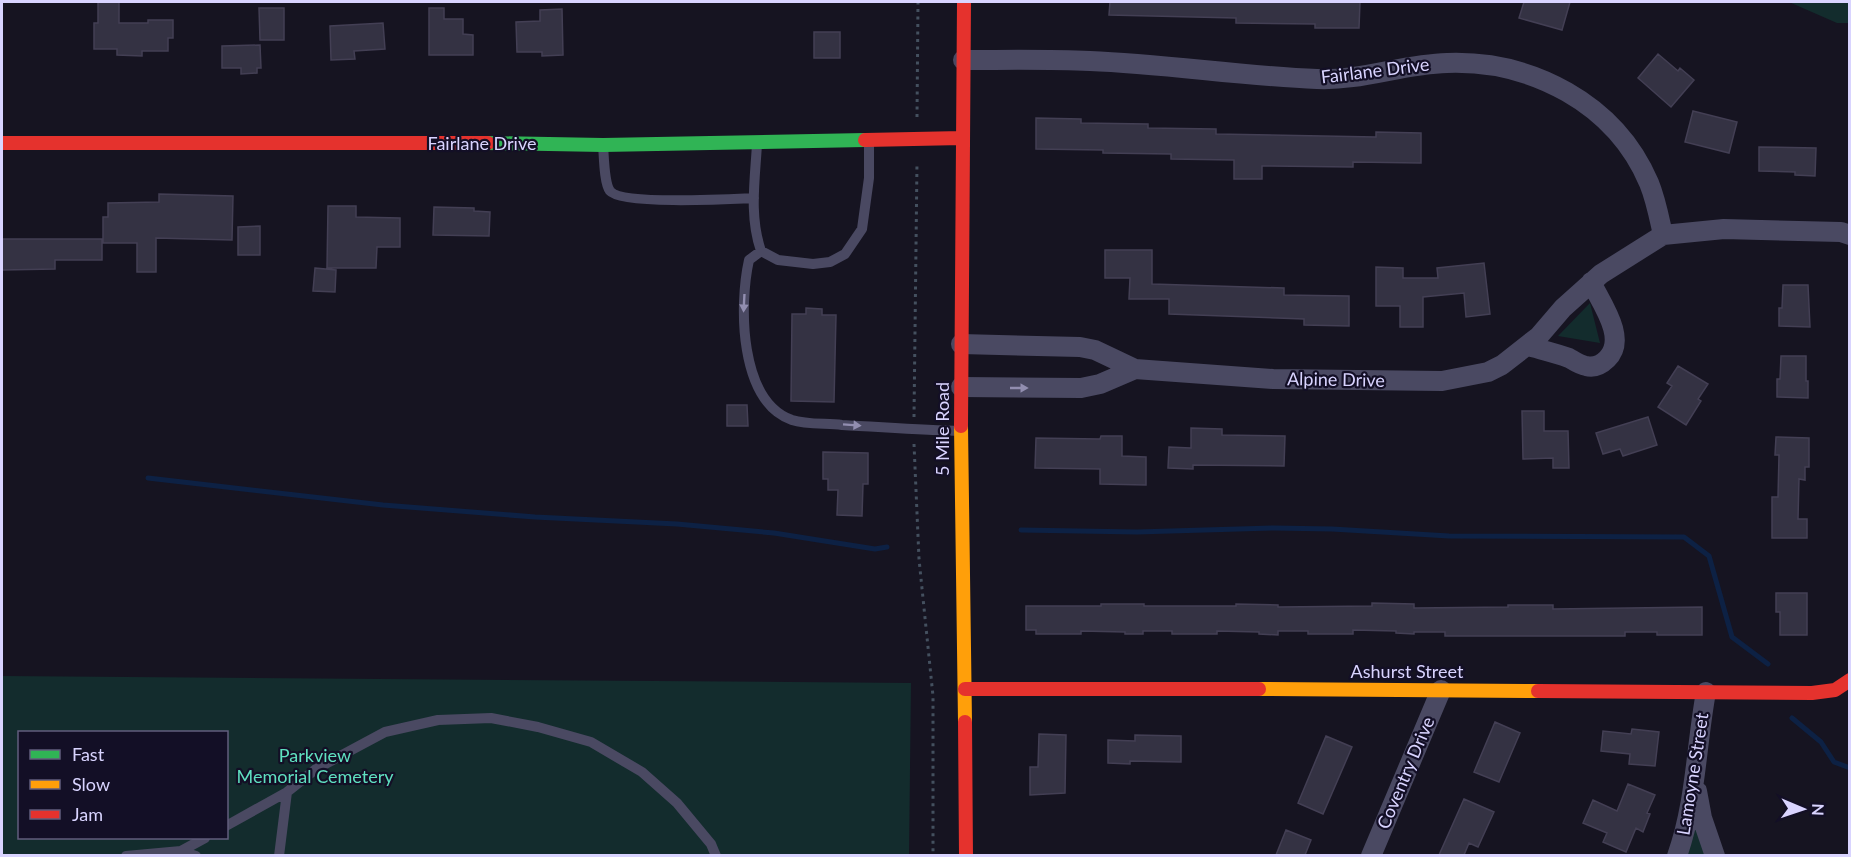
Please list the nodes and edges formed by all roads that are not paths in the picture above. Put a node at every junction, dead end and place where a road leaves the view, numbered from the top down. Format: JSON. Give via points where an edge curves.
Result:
{"nodes":[{"id":1,"x":964,"y":2,"type":"edge"},
{"id":2,"x":963,"y":60,"type":"junction"},
{"id":3,"x":962,"y":138,"type":"junction"},
{"id":4,"x":868,"y":140,"type":"junction"},
{"id":5,"x":757,"y":142,"type":"junction"},
{"id":6,"x":2,"y":143,"type":"edge"},
{"id":7,"x":603,"y":145,"type":"junction"},
{"id":8,"x":754,"y":198,"type":"junction"},
{"id":9,"x":1663,"y":235,"type":"junction"},
{"id":10,"x":1850,"y":235,"type":"edge"},
{"id":11,"x":761,"y":251,"type":"junction"},
{"id":12,"x":1591,"y":282,"type":"junction"},
{"id":13,"x":961,"y":344,"type":"junction"},
{"id":14,"x":1528,"y":346,"type":"junction"},
{"id":15,"x":1135,"y":369,"type":"junction"},
{"id":16,"x":961,"y":387,"type":"junction"},
{"id":17,"x":961,"y":430,"type":"junction"},
{"id":18,"x":1848,"y":681,"type":"edge"},
{"id":19,"x":965,"y":689,"type":"junction"},
{"id":20,"x":1441,"y":690,"type":"junction"},
{"id":21,"x":1706,"y":692,"type":"junction"},
{"id":22,"x":1695,"y":779,"type":"junction"},
{"id":23,"x":287,"y":792,"type":"junction"},
{"id":24,"x":228,"y":825,"type":"edge"},
{"id":25,"x":201,"y":839,"type":"edge"},
{"id":26,"x":181,"y":850,"type":"junction"},
{"id":27,"x":126,"y":855,"type":"edge"},
{"id":28,"x":196,"y":855,"type":"edge"},
{"id":29,"x":279,"y":855,"type":"edge"},
{"id":30,"x":717,"y":855,"type":"edge"},
{"id":31,"x":966,"y":855,"type":"edge"},
{"id":32,"x":1371,"y":855,"type":"edge"},
{"id":33,"x":1677,"y":855,"type":"edge"},
{"id":34,"x":1715,"y":855,"type":"edge"}],
"edges":[{"from":1,"to":2,"type":"street","name":"5 Mile Road"},
{"from":2,"to":3,"type":"street","name":"5 Mile Road"},
{"from":2,"to":9,"type":"street","name":"Fairlane Drive","via":[[1090,61],[1319,79],[1446,63],[1509,67],[1565,90],[1613,128],[1649,182]]},
{"from":3,"to":4,"type":"street","name":"Fairlane Drive"},
{"from":3,"to":13,"type":"street","name":"5 Mile Road"},
{"from":4,"to":5,"type":"street","name":"Fairlane Drive"},
{"from":4,"to":11,"type":"lane","via":[[869,178],[862,229],[845,254],[830,262],[813,264],[778,260]]},
{"from":5,"to":7,"type":"street","name":"Fairlane Drive"},
{"from":5,"to":8,"type":"lane"},
{"from":6,"to":7,"type":"street","name":"Fairlane Drive"},
{"from":7,"to":8,"type":"lane","via":[[607,181],[610,191],[618,196]]},
{"from":8,"to":11,"type":"lane"},
{"from":9,"to":10,"type":"street","name":"Alpine Drive","via":[[1724,229]]},
{"from":9,"to":12,"type":"street","name":"Alpine Drive"},
{"from":11,"to":17,"type":"lane","one_way":true,"via":[[749,260],[743,315],[755,381],[777,411],[793,420],[808,422]]},
{"from":12,"to":14,"type":"street","name":"Alpine Drive"},
{"from":12,"to":14,"type":"street","via":[[1616,340],[1613,353],[1605,362],[1597,367],[1586,366]]},
{"from":13,"to":15,"type":"street","name":"Alpine Drive","via":[[1080,347]]},
{"from":13,"to":16,"type":"street","name":"5 Mile Road"},
{"from":14,"to":15,"type":"street","name":"Alpine Drive","via":[[1488,372],[1442,381],[1273,379]]},
{"from":16,"to":15,"type":"street","name":"Alpine Drive","one_way":true,"via":[[1080,388]]},
{"from":16,"to":17,"type":"street","name":"5 Mile Road"},
{"from":17,"to":19,"type":"street","name":"5 Mile Road"},
{"from":18,"to":21,"type":"street","name":"Ashurst Street","via":[[1835,690],[1821,692]]},
{"from":19,"to":20,"type":"street","name":"Ashurst Street"},
{"from":19,"to":31,"type":"street","name":"5 Mile Road"},
{"from":20,"to":21,"type":"street","name":"Ashurst Street"},
{"from":20,"to":32,"type":"street","name":"Coventry Drive"},
{"from":21,"to":22,"type":"street","name":"Lamoyne Street"},
{"from":22,"to":33,"type":"street","name":"Lamoyne Street"},
{"from":22,"to":34,"type":"street","via":[[1702,818]]},
{"from":23,"to":24,"type":"lane"},
{"from":23,"to":29,"type":"lane"},
{"from":23,"to":30,"type":"lane","via":[[316,769],[386,732],[438,720],[491,718],[591,742],[642,772],[677,803]]},
{"from":25,"to":26,"type":"lane"},
{"from":26,"to":27,"type":"lane"},
{"from":26,"to":28,"type":"lane"}]}
